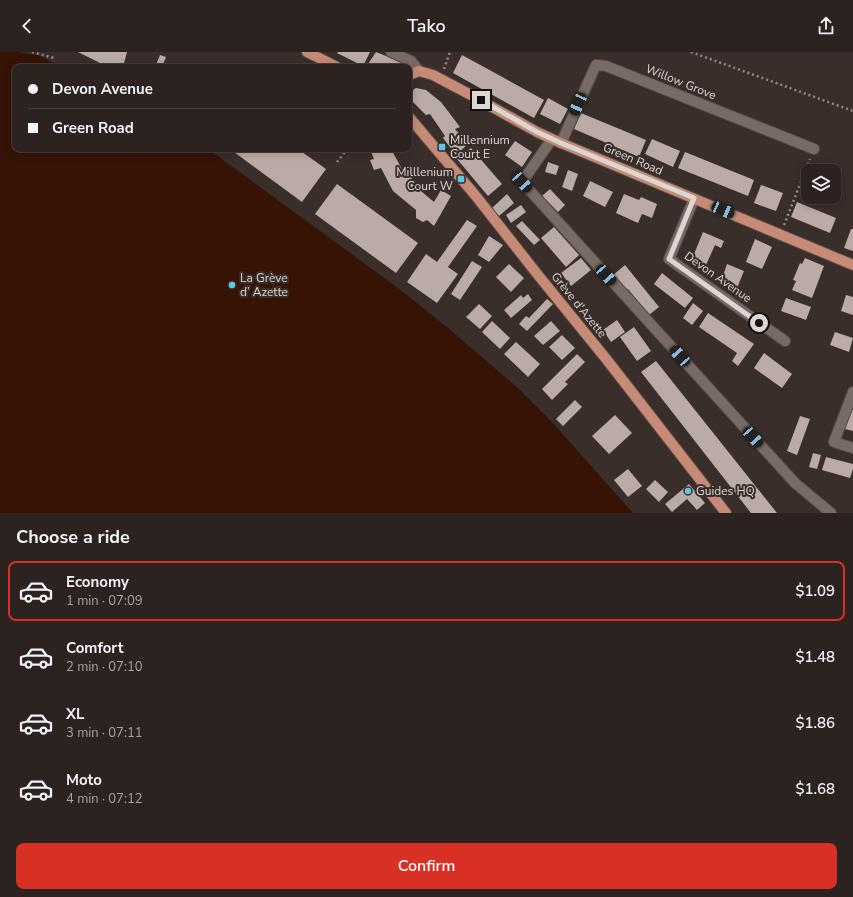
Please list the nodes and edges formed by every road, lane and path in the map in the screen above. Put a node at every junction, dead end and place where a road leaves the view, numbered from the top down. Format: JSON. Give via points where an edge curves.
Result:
{"nodes":[{"id":1,"x":32,"y":52,"type":"edge"},
{"id":2,"x":308,"y":52,"type":"edge"},
{"id":3,"x":391,"y":52,"type":"edge"},
{"id":4,"x":450,"y":52,"type":"edge"},
{"id":5,"x":691,"y":52,"type":"edge"},
{"id":6,"x":54,"y":58,"type":"dead end"},
{"id":7,"x":331,"y":64,"type":"edge"},
{"id":8,"x":445,"y":66,"type":"dead end"},
{"id":9,"x":419,"y":71,"type":"junction"},
{"id":10,"x":412,"y":74,"type":"edge"},
{"id":11,"x":853,"y":111,"type":"edge"},
{"id":12,"x":412,"y":121,"type":"edge"},
{"id":13,"x":557,"y":141,"type":"junction"},
{"id":14,"x":814,"y":149,"type":"joint"},
{"id":15,"x":345,"y":152,"type":"edge"},
{"id":16,"x":337,"y":162,"type":"dead end"},
{"id":17,"x":694,"y":198,"type":"junction"},
{"id":18,"x":780,"y":234,"type":"junction"},
{"id":19,"x":853,"y":265,"type":"edge"},
{"id":20,"x":784,"y":341,"type":"dead end"},
{"id":21,"x":853,"y":392,"type":"edge"},
{"id":22,"x":853,"y":448,"type":"edge"},
{"id":23,"x":726,"y":513,"type":"edge"},
{"id":24,"x":831,"y":513,"type":"edge"}],
"edges":[{"from":1,"to":6,"type":"path"},
{"from":2,"to":7,"type":"main road"},
{"from":3,"to":9,"type":"street","via":[[411,61]]},
{"from":4,"to":8,"type":"path"},
{"from":5,"to":11,"type":"path"},
{"from":9,"to":10,"type":"main road"},
{"from":9,"to":13,"type":"main road","name":"Green Road","via":[[440,78]]},
{"from":12,"to":23,"type":"main road","name":"Grève d'Azette","via":[[612,366]]},
{"from":13,"to":14,"type":"street","name":"Willow Grove","via":[[596,64]]},
{"from":13,"to":17,"type":"main road","name":"Green Road"},
{"from":13,"to":24,"type":"street","via":[[522,182],[795,483]]},
{"from":14,"to":18,"type":"path"},
{"from":15,"to":16,"type":"path"},
{"from":17,"to":18,"type":"main road","name":"Green Road"},
{"from":17,"to":20,"type":"street","name":"Devon Avenue","via":[[669,259]]},
{"from":18,"to":19,"type":"main road","name":"Green Road"},
{"from":21,"to":22,"type":"street","via":[[834,442]]}]}
